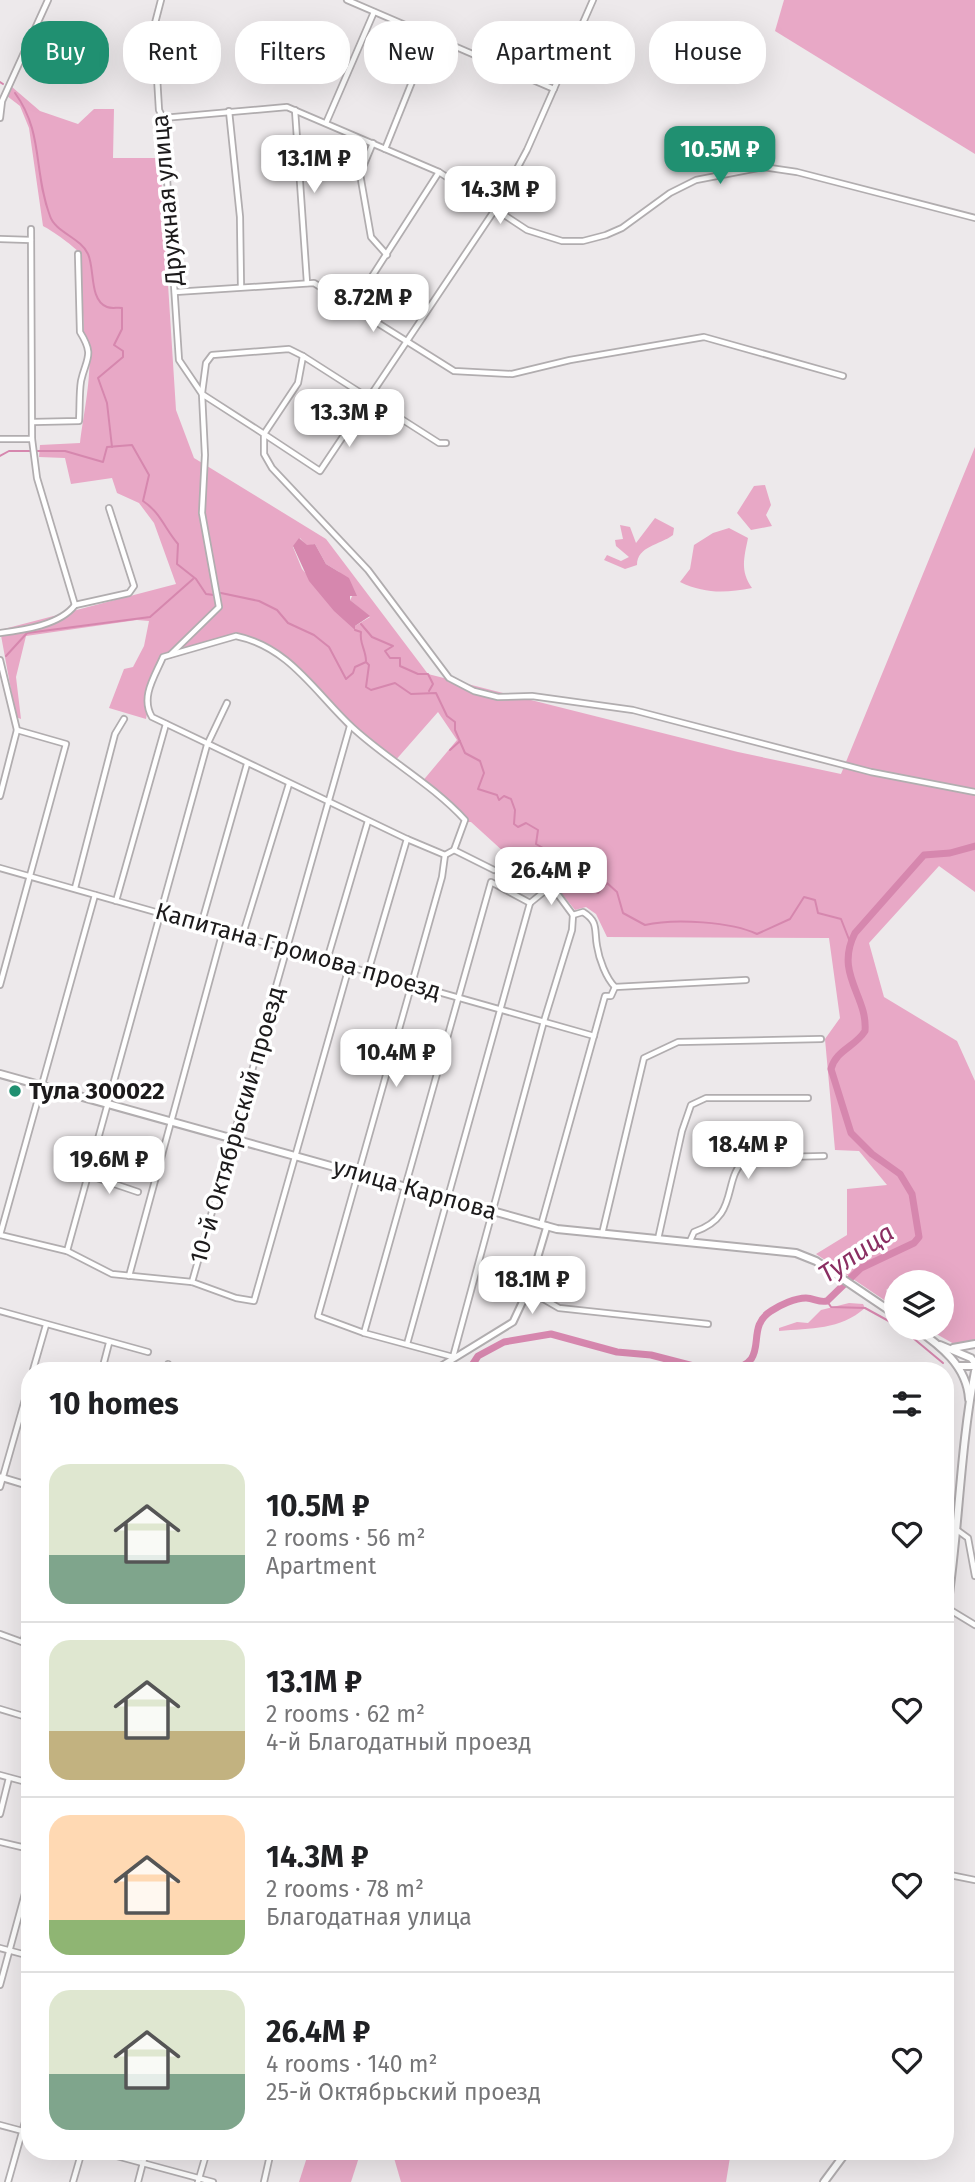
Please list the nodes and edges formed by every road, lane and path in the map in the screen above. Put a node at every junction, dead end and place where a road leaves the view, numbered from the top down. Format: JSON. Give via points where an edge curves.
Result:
{"nodes":[{"id":1,"x":47,"y":0,"type":"edge"},
{"id":2,"x":161,"y":0,"type":"edge"},
{"id":3,"x":346,"y":0,"type":"edge"},
{"id":4,"x":593,"y":0,"type":"edge"},
{"id":5,"x":374,"y":12,"type":"junction"},
{"id":6,"x":394,"y":21,"type":"edge"},
{"id":7,"x":458,"y":49,"type":"edge"},
{"id":8,"x":411,"y":84,"type":"edge"},
{"id":9,"x":554,"y":89,"type":"junction"},
{"id":10,"x":1,"y":99,"type":"edge"},
{"id":11,"x":295,"y":110,"type":"junction"},
{"id":12,"x":229,"y":111,"type":"junction"},
{"id":13,"x":0,"y":118,"type":"edge"},
{"id":14,"x":163,"y":118,"type":"junction"},
{"id":15,"x":326,"y":123,"type":"junction"},
{"id":16,"x":373,"y":143,"type":"junction"},
{"id":17,"x":385,"y":149,"type":"junction"},
{"id":18,"x":439,"y":172,"type":"junction"},
{"id":19,"x":496,"y":208,"type":"junction"},
{"id":20,"x":975,"y":218,"type":"edge"},
{"id":21,"x":31,"y":229,"type":"dead end"},
{"id":22,"x":0,"y":239,"type":"edge"},
{"id":23,"x":31,"y":240,"type":"junction"},
{"id":24,"x":78,"y":254,"type":"dead end"},
{"id":25,"x":387,"y":254,"type":"junction"},
{"id":26,"x":307,"y":283,"type":"junction"},
{"id":27,"x":241,"y":287,"type":"junction"},
{"id":28,"x":175,"y":292,"type":"junction"},
{"id":29,"x":353,"y":306,"type":"junction"},
{"id":30,"x":406,"y":341,"type":"junction"},
{"id":31,"x":303,"y":356,"type":"junction"},
{"id":32,"x":843,"y":376,"type":"dead end"},
{"id":33,"x":202,"y":394,"type":"junction"},
{"id":34,"x":367,"y":398,"type":"junction"},
{"id":35,"x":33,"y":422,"type":"junction"},
{"id":36,"x":264,"y":434,"type":"junction"},
{"id":37,"x":0,"y":439,"type":"edge"},
{"id":38,"x":32,"y":439,"type":"junction"},
{"id":39,"x":446,"y":443,"type":"dead end"},
{"id":40,"x":109,"y":508,"type":"dead end"},
{"id":41,"x":75,"y":606,"type":"junction"},
{"id":42,"x":0,"y":633,"type":"edge"},
{"id":43,"x":171,"y":654,"type":"junction"},
{"id":44,"x":0,"y":660,"type":"edge"},
{"id":45,"x":227,"y":703,"type":"dead end"},
{"id":46,"x":124,"y":719,"type":"dead end"},
{"id":47,"x":166,"y":724,"type":"junction"},
{"id":48,"x":350,"y":726,"type":"junction"},
{"id":49,"x":17,"y":730,"type":"junction"},
{"id":50,"x":207,"y":745,"type":"junction"},
{"id":51,"x":247,"y":764,"type":"junction"},
{"id":52,"x":289,"y":783,"type":"junction"},
{"id":53,"x":975,"y":792,"type":"edge"},
{"id":54,"x":0,"y":796,"type":"edge"},
{"id":55,"x":327,"y":801,"type":"junction"},
{"id":56,"x":368,"y":821,"type":"junction"},
{"id":57,"x":407,"y":839,"type":"junction"},
{"id":58,"x":454,"y":850,"type":"junction"},
{"id":59,"x":445,"y":855,"type":"junction"},
{"id":60,"x":0,"y":869,"type":"edge"},
{"id":61,"x":494,"y":870,"type":"dead end"},
{"id":62,"x":30,"y":876,"type":"junction"},
{"id":63,"x":75,"y":888,"type":"junction"},
{"id":64,"x":95,"y":895,"type":"junction"},
{"id":65,"x":116,"y":901,"type":"junction"},
{"id":66,"x":530,"y":903,"type":"junction"},
{"id":67,"x":162,"y":912,"type":"junction"},
{"id":68,"x":573,"y":915,"type":"junction"},
{"id":69,"x":201,"y":925,"type":"junction"},
{"id":70,"x":223,"y":931,"type":"junction"},
{"id":71,"x":242,"y":937,"type":"junction"},
{"id":72,"x":286,"y":950,"type":"junction"},
{"id":73,"x":327,"y":960,"type":"junction"},
{"id":74,"x":349,"y":967,"type":"junction"},
{"id":75,"x":368,"y":972,"type":"junction"},
{"id":76,"x":746,"y":980,"type":"dead end"},
{"id":77,"x":412,"y":984,"type":"junction"},
{"id":78,"x":0,"y":985,"type":"edge"},
{"id":79,"x":615,"y":987,"type":"junction"},
{"id":80,"x":457,"y":996,"type":"junction"},
{"id":81,"x":501,"y":1008,"type":"junction"},
{"id":82,"x":544,"y":1021,"type":"junction"},
{"id":83,"x":594,"y":1036,"type":"junction"},
{"id":84,"x":821,"y":1039,"type":"dead end"},
{"id":85,"x":0,"y":1074,"type":"edge"},
{"id":86,"x":42,"y":1086,"type":"junction"},
{"id":87,"x":808,"y":1098,"type":"dead end"},
{"id":88,"x":108,"y":1104,"type":"junction"},
{"id":89,"x":170,"y":1121,"type":"junction"},
{"id":90,"x":232,"y":1138,"type":"junction"},
{"id":91,"x":296,"y":1156,"type":"junction"},
{"id":92,"x":824,"y":1156,"type":"dead end"},
{"id":93,"x":359,"y":1174,"type":"junction"},
{"id":94,"x":88,"y":1175,"type":"junction"},
{"id":95,"x":404,"y":1186,"type":"junction"},
{"id":96,"x":138,"y":1192,"type":"dead end"},
{"id":97,"x":449,"y":1199,"type":"junction"},
{"id":98,"x":493,"y":1211,"type":"junction"},
{"id":99,"x":544,"y":1226,"type":"junction"},
{"id":100,"x":602,"y":1234,"type":"junction"},
{"id":101,"x":0,"y":1235,"type":"edge"},
{"id":102,"x":659,"y":1239,"type":"junction"},
{"id":103,"x":690,"y":1241,"type":"junction"},
{"id":104,"x":67,"y":1251,"type":"junction"},
{"id":105,"x":129,"y":1276,"type":"junction"},
{"id":106,"x":192,"y":1282,"type":"junction"},
{"id":107,"x":528,"y":1290,"type":"junction"},
{"id":108,"x":884,"y":1307,"type":"edge"},
{"id":109,"x":0,"y":1311,"type":"edge"},
{"id":110,"x":708,"y":1324,"type":"dead end"},
{"id":111,"x":46,"y":1325,"type":"junction"},
{"id":112,"x":364,"y":1333,"type":"junction"},
{"id":113,"x":933,"y":1340,"type":"edge"},
{"id":114,"x":109,"y":1343,"type":"junction"},
{"id":115,"x":407,"y":1344,"type":"junction"},
{"id":116,"x":939,"y":1344,"type":"junction"},
{"id":117,"x":975,"y":1344,"type":"edge"},
{"id":118,"x":948,"y":1347,"type":"junction"},
{"id":119,"x":148,"y":1352,"type":"dead end"},
{"id":120,"x":453,"y":1356,"type":"junction"},
{"id":121,"x":35,"y":1362,"type":"edge"},
{"id":122,"x":104,"y":1362,"type":"edge"},
{"id":123,"x":445,"y":1362,"type":"edge"},
{"id":124,"x":958,"y":1366,"type":"junction"},
{"id":125,"x":975,"y":1367,"type":"edge"},
{"id":126,"x":970,"y":1406,"type":"junction"},
{"id":127,"x":21,"y":1412,"type":"edge"},
{"id":128,"x":1,"y":1478,"type":"edge"},
{"id":129,"x":21,"y":1484,"type":"edge"},
{"id":130,"x":0,"y":1487,"type":"edge"},
{"id":131,"x":957,"y":1530,"type":"junction"},
{"id":132,"x":954,"y":1553,"type":"edge"},
{"id":133,"x":975,"y":1576,"type":"edge"},
{"id":134,"x":954,"y":1612,"type":"edge"},
{"id":135,"x":975,"y":1625,"type":"edge"},
{"id":136,"x":0,"y":1634,"type":"edge"},
{"id":137,"x":21,"y":1641,"type":"edge"},
{"id":138,"x":0,"y":1709,"type":"edge"},
{"id":139,"x":21,"y":1715,"type":"edge"},
{"id":140,"x":0,"y":1776,"type":"edge"},
{"id":141,"x":9,"y":1778,"type":"junction"},
{"id":142,"x":21,"y":1781,"type":"edge"},
{"id":143,"x":0,"y":1814,"type":"edge"},
{"id":144,"x":0,"y":1842,"type":"edge"},
{"id":145,"x":21,"y":1847,"type":"edge"},
{"id":146,"x":954,"y":1876,"type":"edge"},
{"id":147,"x":975,"y":1880,"type":"edge"},
{"id":148,"x":21,"y":1908,"type":"edge"},
{"id":149,"x":0,"y":1948,"type":"edge"},
{"id":150,"x":9,"y":1951,"type":"junction"},
{"id":151,"x":21,"y":1954,"type":"edge"},
{"id":152,"x":0,"y":1985,"type":"edge"},
{"id":153,"x":0,"y":2125,"type":"edge"},
{"id":154,"x":21,"y":2131,"type":"edge"},
{"id":155,"x":21,"y":2135,"type":"edge"},
{"id":156,"x":79,"y":2160,"type":"edge"},
{"id":157,"x":132,"y":2160,"type":"edge"},
{"id":158,"x":144,"y":2160,"type":"edge"},
{"id":159,"x":205,"y":2160,"type":"edge"},
{"id":160,"x":269,"y":2160,"type":"edge"},
{"id":161,"x":840,"y":2160,"type":"edge"},
{"id":162,"x":143,"y":2163,"type":"junction"},
{"id":163,"x":199,"y":2180,"type":"edge"},
{"id":164,"x":8,"y":2182,"type":"edge"},
{"id":165,"x":73,"y":2182,"type":"edge"},
{"id":166,"x":138,"y":2182,"type":"edge"},
{"id":167,"x":213,"y":2182,"type":"edge"},
{"id":168,"x":264,"y":2182,"type":"edge"},
{"id":169,"x":824,"y":2182,"type":"edge"}],
"edges":[{"from":1,"to":10,"type":"street"},
{"from":2,"to":14,"type":"street","name":"Дружная улица","via":[[154,27]]},
{"from":3,"to":5,"type":"street"},
{"from":4,"to":9,"type":"street"},
{"from":5,"to":6,"type":"street"},
{"from":5,"to":15,"type":"street"},
{"from":7,"to":9,"type":"street"},
{"from":8,"to":17,"type":"street"},
{"from":9,"to":19,"type":"street"},
{"from":10,"to":13,"type":"street"},
{"from":11,"to":12,"type":"street"},
{"from":11,"to":15,"type":"street"},
{"from":11,"to":26,"type":"street"},
{"from":12,"to":14,"type":"street"},
{"from":12,"to":27,"type":"street","via":[[240,217]]},
{"from":14,"to":28,"type":"street","name":"Дружная улица"},
{"from":15,"to":16,"type":"street"},
{"from":16,"to":17,"type":"street"},
{"from":16,"to":25,"type":"street","via":[[360,174],[371,237]]},
{"from":17,"to":18,"type":"street"},
{"from":18,"to":19,"type":"street"},
{"from":18,"to":25,"type":"street"},
{"from":19,"to":20,"type":"street","via":[[538,235],[583,241],[622,228],[696,180],[763,167]]},
{"from":19,"to":30,"type":"street"},
{"from":21,"to":23,"type":"street"},
{"from":22,"to":23,"type":"street"},
{"from":23,"to":35,"type":"street"},
{"from":24,"to":35,"type":"street","via":[[80,332],[90,359],[81,379],[79,421]]},
{"from":25,"to":29,"type":"street"},
{"from":26,"to":27,"type":"street"},
{"from":26,"to":29,"type":"street"},
{"from":27,"to":28,"type":"street"},
{"from":28,"to":33,"type":"street","name":"Дружная улица","via":[[179,360]]},
{"from":29,"to":30,"type":"street"},
{"from":30,"to":32,"type":"street","via":[[454,371],[512,374],[704,337]]},
{"from":30,"to":34,"type":"street"},
{"from":31,"to":33,"type":"street","via":[[289,349],[212,355],[206,363]]},
{"from":31,"to":34,"type":"street"},
{"from":31,"to":36,"type":"street","via":[[298,383]]},
{"from":33,"to":36,"type":"street"},
{"from":33,"to":43,"type":"street","via":[[202,513],[219,607]]},
{"from":34,"to":36,"type":"street","via":[[320,471]]},
{"from":34,"to":39,"type":"street"},
{"from":35,"to":38,"type":"street"},
{"from":36,"to":53,"type":"street","via":[[264,454],[272,468],[368,570],[449,678],[474,691],[633,710],[871,772]]},
{"from":37,"to":38,"type":"street"},
{"from":38,"to":41,"type":"street","via":[[37,478]]},
{"from":40,"to":41,"type":"street","via":[[134,586],[129,593]]},
{"from":41,"to":42,"type":"street","via":[[68,615]]},
{"from":43,"to":47,"type":"street","via":[[163,657],[146,707],[152,717]]},
{"from":43,"to":48,"type":"street","via":[[236,636],[252,639],[308,678]]},
{"from":44,"to":49,"type":"street"},
{"from":45,"to":50,"type":"street"},
{"from":46,"to":63,"type":"street","via":[[115,734]]},
{"from":47,"to":50,"type":"street"},
{"from":47,"to":65,"type":"street"},
{"from":48,"to":55,"type":"street","name":"10-й Октябрьский проезд"},
{"from":48,"to":58,"type":"street","via":[[443,796],[465,820]]},
{"from":49,"to":54,"type":"street"},
{"from":49,"to":62,"type":"street","via":[[66,744]]},
{"from":50,"to":51,"type":"street"},
{"from":50,"to":67,"type":"street"},
{"from":51,"to":52,"type":"street"},
{"from":51,"to":69,"type":"street"},
{"from":52,"to":55,"type":"street"},
{"from":52,"to":71,"type":"street"},
{"from":55,"to":56,"type":"street"},
{"from":55,"to":72,"type":"street","name":"10-й Октябрьский проезд"},
{"from":56,"to":57,"type":"street"},
{"from":56,"to":73,"type":"street"},
{"from":57,"to":59,"type":"street"},
{"from":57,"to":75,"type":"street"},
{"from":58,"to":59,"type":"street"},
{"from":58,"to":61,"type":"street"},
{"from":59,"to":77,"type":"street"},
{"from":60,"to":62,"type":"street","name":"Капитана Громова проезд"},
{"from":62,"to":63,"type":"street","name":"Капитана Громова проезд"},
{"from":62,"to":78,"type":"street"},
{"from":63,"to":64,"type":"street","name":"Капитана Громова проезд"},
{"from":64,"to":65,"type":"street","name":"Капитана Громова проезд"},
{"from":64,"to":86,"type":"street"},
{"from":65,"to":67,"type":"street","name":"Капитана Громова проезд"},
{"from":66,"to":68,"type":"street","via":[[546,890],[556,892]]},
{"from":66,"to":80,"type":"street","via":[[491,882]]},
{"from":66,"to":81,"type":"street"},
{"from":67,"to":69,"type":"street","name":"Капитана Громова проезд"},
{"from":67,"to":88,"type":"street"},
{"from":68,"to":79,"type":"street","via":[[583,912],[592,917],[607,979]]},
{"from":68,"to":82,"type":"street"},
{"from":69,"to":70,"type":"street","name":"Капитана Громова проезд"},
{"from":70,"to":71,"type":"street","name":"Капитана Громова проезд"},
{"from":70,"to":89,"type":"street"},
{"from":71,"to":72,"type":"street","name":"Капитана Громова проезд"},
{"from":72,"to":73,"type":"street","name":"Капитана Громова проезд"},
{"from":72,"to":90,"type":"street","name":"10-й Октябрьский проезд"},
{"from":73,"to":74,"type":"street","name":"Капитана Громова проезд"},
{"from":74,"to":75,"type":"street","name":"Капитана Громова проезд"},
{"from":74,"to":91,"type":"street"},
{"from":75,"to":77,"type":"street","name":"Капитана Громова проезд"},
{"from":76,"to":79,"type":"street"},
{"from":77,"to":80,"type":"street","name":"Капитана Громова проезд"},
{"from":77,"to":93,"type":"street"},
{"from":79,"to":83,"type":"street","via":[[611,996],[605,996]]},
{"from":80,"to":81,"type":"street","name":"Капитана Громова проезд"},
{"from":80,"to":95,"type":"street"},
{"from":81,"to":82,"type":"street","name":"Капитана Громова проезд"},
{"from":81,"to":97,"type":"street"},
{"from":82,"to":83,"type":"street","name":"Капитана Громова проезд"},
{"from":82,"to":98,"type":"street"},
{"from":83,"to":99,"type":"street"},
{"from":84,"to":100,"type":"street","via":[[678,1042],[643,1058]]},
{"from":85,"to":86,"type":"main road","name":"улица Карпова"},
{"from":86,"to":88,"type":"main road","name":"улица Карпова"},
{"from":86,"to":101,"type":"street"},
{"from":87,"to":102,"type":"street","via":[[706,1098],[691,1105]]},
{"from":88,"to":89,"type":"main road","name":"улица Карпова"},
{"from":88,"to":94,"type":"street"},
{"from":89,"to":90,"type":"main road","name":"улица Карпова"},
{"from":89,"to":105,"type":"street"},
{"from":90,"to":91,"type":"main road","name":"улица Карпова"},
{"from":90,"to":106,"type":"street","name":"10-й Октябрьский проезд"},
{"from":91,"to":93,"type":"main road","name":"улица Карпова"},
{"from":91,"to":106,"type":"street","via":[[254,1301]]},
{"from":92,"to":103,"type":"street","via":[[747,1158],[738,1165],[721,1214],[712,1226],[694,1232]]},
{"from":93,"to":95,"type":"main road","name":"улица Карпова"},
{"from":93,"to":112,"type":"street","via":[[318,1316]]},
{"from":94,"to":96,"type":"street"},
{"from":94,"to":104,"type":"street"},
{"from":95,"to":97,"type":"main road","name":"улица Карпова"},
{"from":95,"to":112,"type":"street"},
{"from":97,"to":98,"type":"main road","name":"улица Карпова"},
{"from":97,"to":115,"type":"street"},
{"from":98,"to":99,"type":"main road","name":"улица Карпова"},
{"from":98,"to":120,"type":"street"},
{"from":99,"to":100,"type":"main road","name":"улица Карпова"},
{"from":99,"to":107,"type":"street"},
{"from":100,"to":102,"type":"main road","name":"улица Карпова"},
{"from":101,"to":104,"type":"street"},
{"from":102,"to":103,"type":"main road","name":"улица Карпова"},
{"from":103,"to":108,"type":"main road","name":"улица Карпова","via":[[806,1256]]},
{"from":104,"to":105,"type":"street","via":[[104,1271]]},
{"from":105,"to":106,"type":"street"},
{"from":107,"to":110,"type":"street","via":[[559,1308]]},
{"from":107,"to":120,"type":"street","via":[[513,1322]]},
{"from":109,"to":111,"type":"street"},
{"from":111,"to":114,"type":"street"},
{"from":111,"to":121,"type":"street"},
{"from":112,"to":115,"type":"street"},
{"from":113,"to":116,"type":"main road"},
{"from":114,"to":119,"type":"street"},
{"from":114,"to":122,"type":"street"},
{"from":115,"to":120,"type":"street"},
{"from":116,"to":118,"type":"main road"},
{"from":116,"to":124,"type":"main road"},
{"from":117,"to":118,"type":"main road"},
{"from":118,"to":125,"type":"main road"},
{"from":120,"to":123,"type":"street"},
{"from":124,"to":125,"type":"main road"},
{"from":124,"to":126,"type":"main road","via":[[968,1387]]},
{"from":125,"to":126,"type":"main road"},
{"from":126,"to":131,"type":"main road"},
{"from":127,"to":128,"type":"street"},
{"from":128,"to":129,"type":"street"},
{"from":128,"to":130,"type":"street"},
{"from":131,"to":132,"type":"main road"},
{"from":131,"to":133,"type":"street","via":[[968,1538]]},
{"from":134,"to":135,"type":"street"},
{"from":136,"to":137,"type":"street"},
{"from":138,"to":139,"type":"street"},
{"from":140,"to":141,"type":"street"},
{"from":141,"to":142,"type":"street"},
{"from":141,"to":143,"type":"street"},
{"from":144,"to":145,"type":"street"},
{"from":146,"to":147,"type":"street"},
{"from":148,"to":150,"type":"street"},
{"from":149,"to":150,"type":"street"},
{"from":150,"to":151,"type":"street"},
{"from":150,"to":152,"type":"street"},
{"from":153,"to":154,"type":"street"},
{"from":155,"to":164,"type":"street"},
{"from":156,"to":165,"type":"street"},
{"from":157,"to":162,"type":"street"},
{"from":158,"to":162,"type":"street"},
{"from":159,"to":163,"type":"street"},
{"from":160,"to":168,"type":"street"},
{"from":161,"to":169,"type":"main road"},
{"from":162,"to":163,"type":"street"},
{"from":162,"to":166,"type":"street"},
{"from":163,"to":167,"type":"street"}]}
